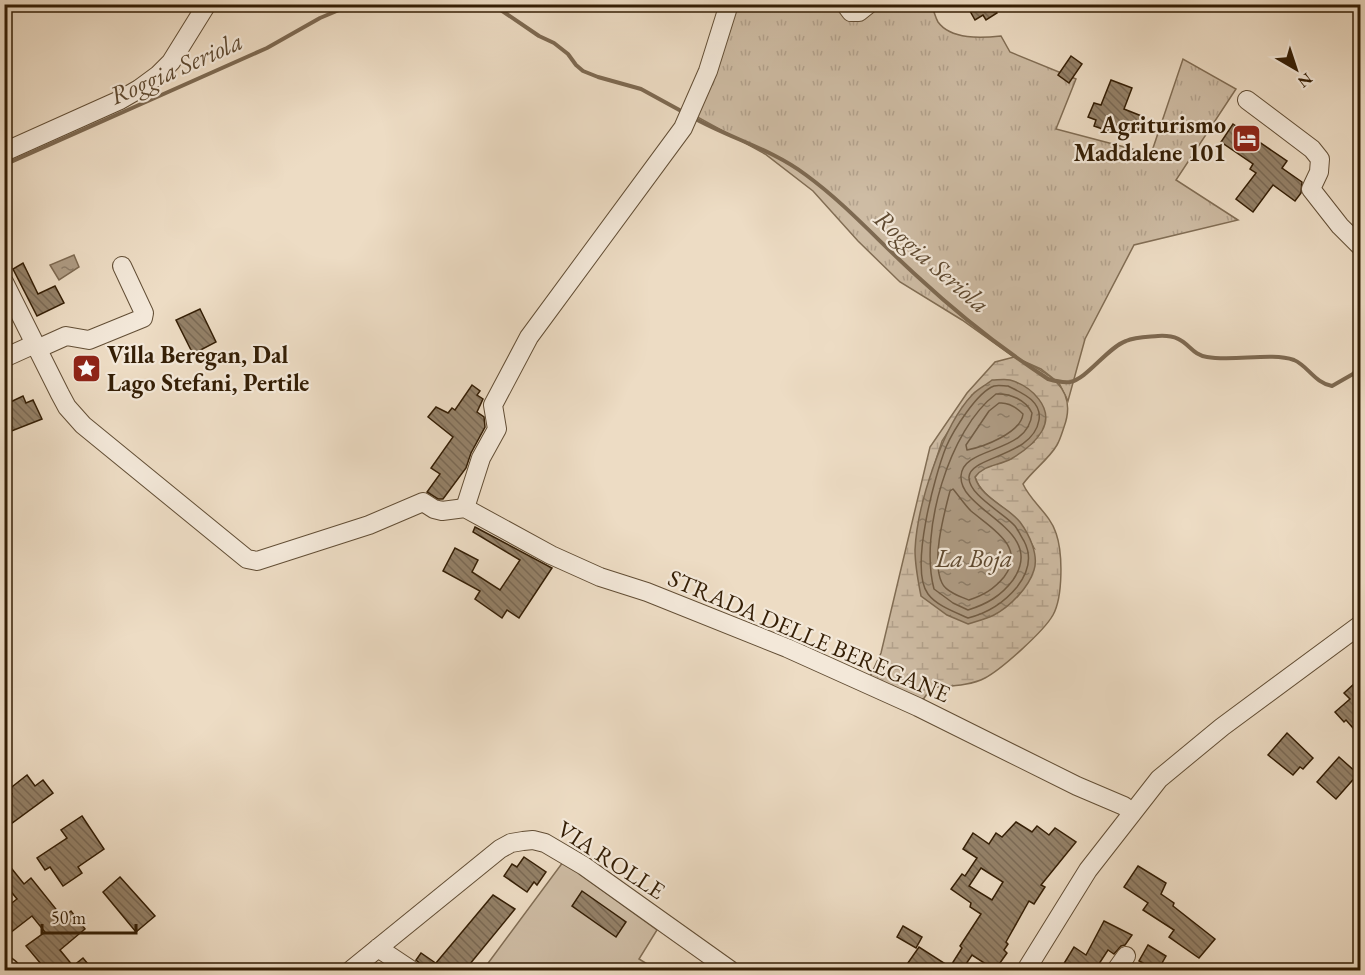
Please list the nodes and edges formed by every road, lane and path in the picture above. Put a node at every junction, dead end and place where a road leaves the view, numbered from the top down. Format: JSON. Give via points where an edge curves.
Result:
{"nodes":[{"id":1,"x":207,"y":4,"type":"edge"},
{"id":2,"x":729,"y":4,"type":"edge"},
{"id":3,"x":845,"y":4,"type":"edge"},
{"id":4,"x":869,"y":4,"type":"edge"},
{"id":5,"x":1247,"y":100,"type":"dead end"},
{"id":6,"x":4,"y":152,"type":"edge"},
{"id":7,"x":1360,"y":246,"type":"edge"},
{"id":8,"x":122,"y":266,"type":"dead end"},
{"id":9,"x":4,"y":282,"type":"edge"},
{"id":10,"x":36,"y":346,"type":"junction"},
{"id":11,"x":4,"y":358,"type":"edge"},
{"id":12,"x":465,"y":508,"type":"junction"},
{"id":13,"x":1360,"y":625,"type":"edge"},
{"id":14,"x":1132,"y":813,"type":"junction"},
{"id":15,"x":378,"y":948,"type":"junction"},
{"id":16,"x":4,"y":967,"type":"edge"},
{"id":17,"x":8,"y":970,"type":"edge"},
{"id":18,"x":351,"y":970,"type":"edge"},
{"id":19,"x":411,"y":970,"type":"edge"},
{"id":20,"x":730,"y":970,"type":"edge"},
{"id":21,"x":1026,"y":970,"type":"edge"}],
"edges":[{"from":1,"to":6,"type":"street","via":[[171,62],[139,89]]},
{"from":2,"to":12,"type":"street","via":[[708,71],[683,128],[529,337],[493,405],[497,429],[482,458]]},
{"from":3,"to":4,"type":"street","via":[[851,12],[860,12]]},
{"from":5,"to":7,"type":"street","via":[[1320,159],[1311,189]]},
{"from":8,"to":10,"type":"street","via":[[143,318],[88,341],[66,336]]},
{"from":9,"to":10,"type":"street"},
{"from":10,"to":11,"type":"street"},
{"from":10,"to":12,"type":"street","via":[[67,406],[83,425],[247,560],[257,561],[369,525],[423,502],[442,511]]},
{"from":12,"to":14,"type":"street","name":"STRADA DELLE BEREGANE","via":[[591,573],[776,643],[867,683]]},
{"from":13,"to":14,"type":"street","via":[[1158,779]]},
{"from":14,"to":21,"type":"street","via":[[1088,870]]},
{"from":15,"to":18,"type":"street","name":"VIA ROLLE"},
{"from":15,"to":19,"type":"street"},
{"from":15,"to":20,"type":"street","name":"VIA ROLLE","via":[[500,849],[533,840],[584,866]]},
{"from":16,"to":17,"type":"main road"}]}
